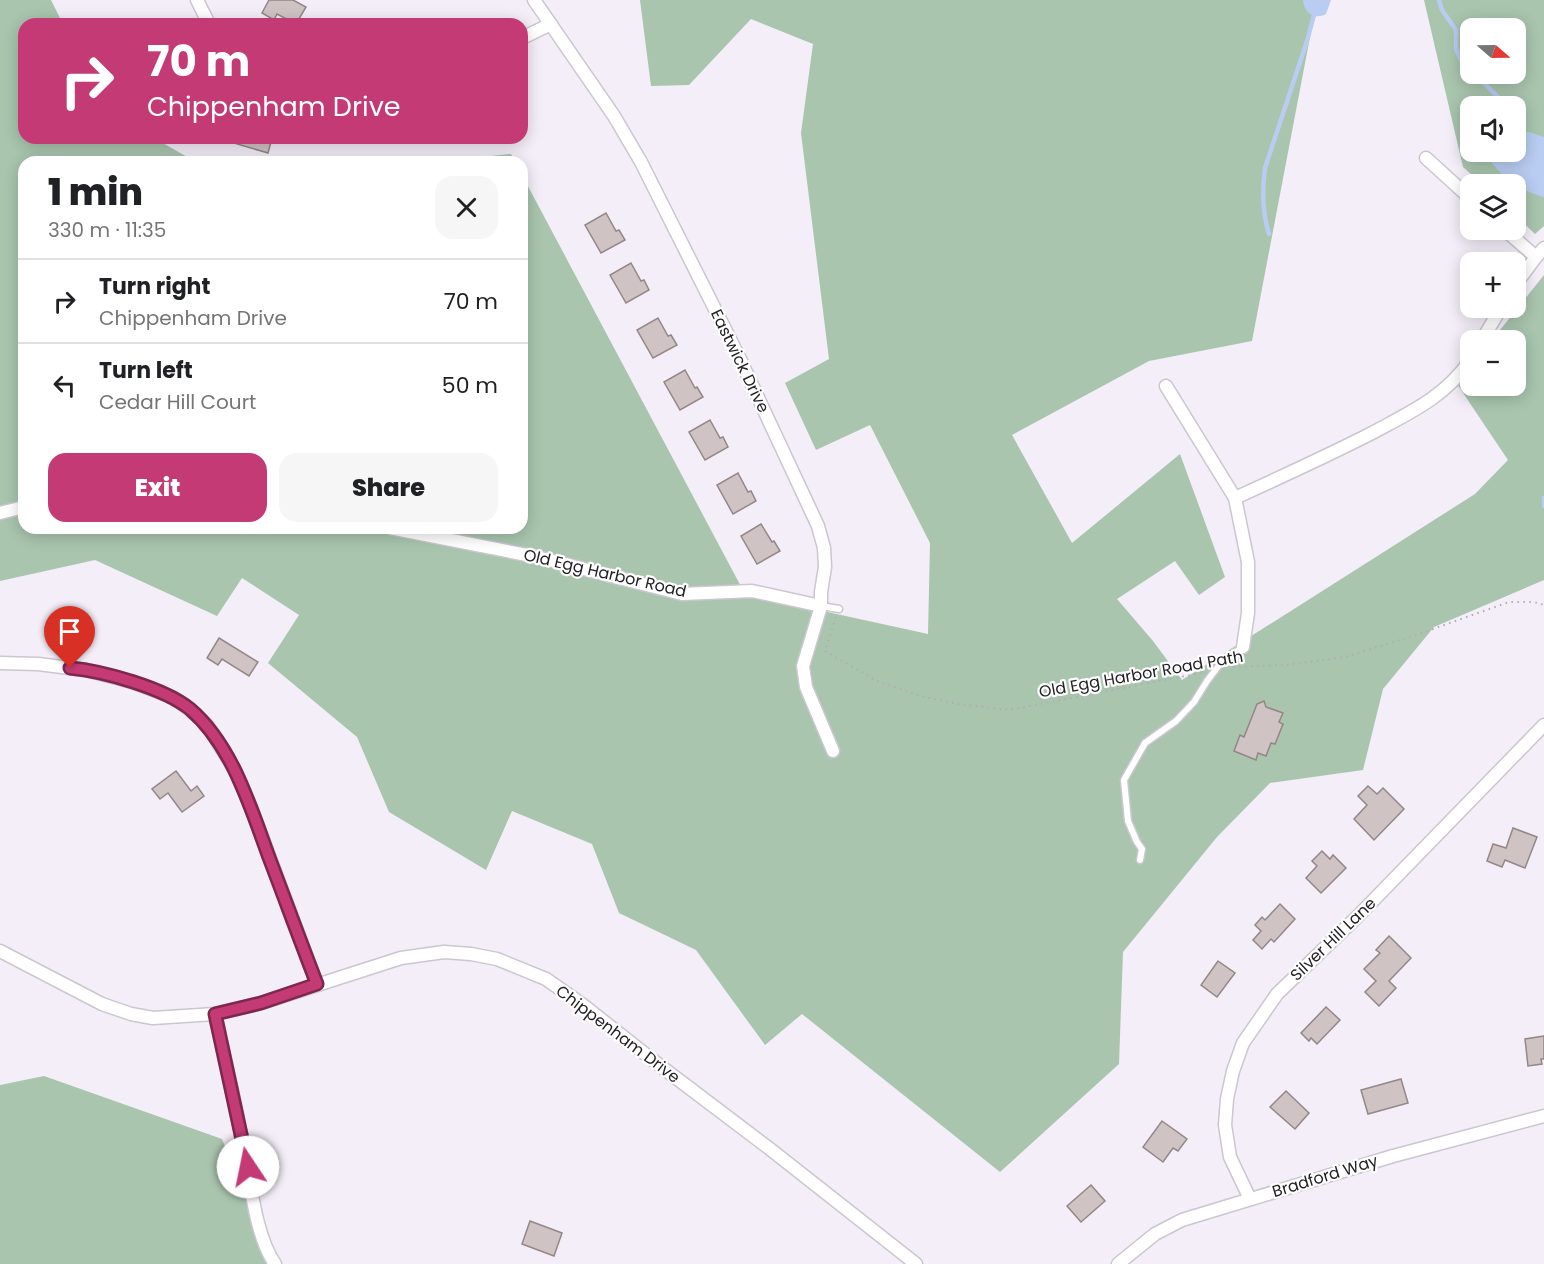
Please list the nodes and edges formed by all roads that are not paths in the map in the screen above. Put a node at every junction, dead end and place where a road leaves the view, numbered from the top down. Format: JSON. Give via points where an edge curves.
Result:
{"nodes":[{"id":1,"x":198,"y":0,"type":"edge"},
{"id":2,"x":534,"y":0,"type":"edge"},
{"id":3,"x":206,"y":18,"type":"edge"},
{"id":4,"x":551,"y":24,"type":"junction"},
{"id":5,"x":528,"y":35,"type":"edge"},
{"id":6,"x":1426,"y":159,"type":"dead end"},
{"id":7,"x":1460,"y":189,"type":"edge"},
{"id":8,"x":1521,"y":240,"type":"edge"},
{"id":9,"x":1540,"y":252,"type":"edge"},
{"id":10,"x":1526,"y":270,"type":"edge"},
{"id":11,"x":1460,"y":372,"type":"edge"},
{"id":12,"x":1166,"y":386,"type":"dead end"},
{"id":13,"x":1236,"y":498,"type":"junction"},
{"id":14,"x":18,"y":508,"type":"edge"},
{"id":15,"x":0,"y":513,"type":"edge"},
{"id":16,"x":420,"y":534,"type":"edge"},
{"id":17,"x":821,"y":606,"type":"junction"},
{"id":18,"x":839,"y":609,"type":"road end"},
{"id":19,"x":1243,"y":647,"type":"joint"},
{"id":20,"x":0,"y":663,"type":"edge"},
{"id":21,"x":1544,"y":725,"type":"edge"},
{"id":22,"x":833,"y":751,"type":"dead end"},
{"id":23,"x":1140,"y":860,"type":"dead end"},
{"id":24,"x":0,"y":951,"type":"edge"},
{"id":25,"x":317,"y":984,"type":"junction"},
{"id":26,"x":215,"y":1014,"type":"junction"},
{"id":27,"x":1544,"y":1116,"type":"edge"},
{"id":28,"x":1250,"y":1199,"type":"junction"},
{"id":29,"x":275,"y":1264,"type":"edge"},
{"id":30,"x":916,"y":1264,"type":"edge"},
{"id":31,"x":1118,"y":1264,"type":"edge"}],
"edges":[{"from":1,"to":3,"type":"street"},
{"from":2,"to":4,"type":"street","name":"Eastwick Drive"},
{"from":4,"to":5,"type":"street"},
{"from":4,"to":17,"type":"street","name":"Eastwick Drive","via":[[641,162],[813,515],[824,548]]},
{"from":6,"to":7,"type":"street"},
{"from":8,"to":9,"type":"street"},
{"from":9,"to":10,"type":"street"},
{"from":11,"to":13,"type":"street","via":[[1422,406]]},
{"from":12,"to":13,"type":"street"},
{"from":13,"to":19,"type":"street","via":[[1248,562]]},
{"from":14,"to":15,"type":"street"},
{"from":16,"to":17,"type":"street","name":"Old Egg Harbor Road","via":[[537,557],[682,594],[752,591]]},
{"from":17,"to":18,"type":"lane"},
{"from":17,"to":22,"type":"street","name":"Eastwick Drive","via":[[803,666],[806,687]]},
{"from":19,"to":23,"type":"lane","via":[[1220,664],[1176,721],[1145,743],[1124,780],[1128,821],[1142,849]]},
{"from":20,"to":25,"type":"street","via":[[86,670],[132,682],[172,698],[207,725],[235,770],[252,810]]},
{"from":21,"to":28,"type":"street","name":"Silver Hill Lane","via":[[1277,994],[1243,1042],[1233,1071],[1225,1125],[1230,1157]]},
{"from":24,"to":26,"type":"street","name":"Chippenham Drive","via":[[102,1004],[131,1014],[153,1018]]},
{"from":25,"to":26,"type":"street","name":"Chippenham Drive"},
{"from":25,"to":30,"type":"street","name":"Chippenham Drive","via":[[401,958],[444,952],[497,959],[546,979]]},
{"from":26,"to":29,"type":"street","via":[[261,1236]]},
{"from":27,"to":28,"type":"street","name":"Bradford Way"},
{"from":28,"to":31,"type":"street","name":"Bradford Way","via":[[1182,1220],[1155,1234]]}]}
